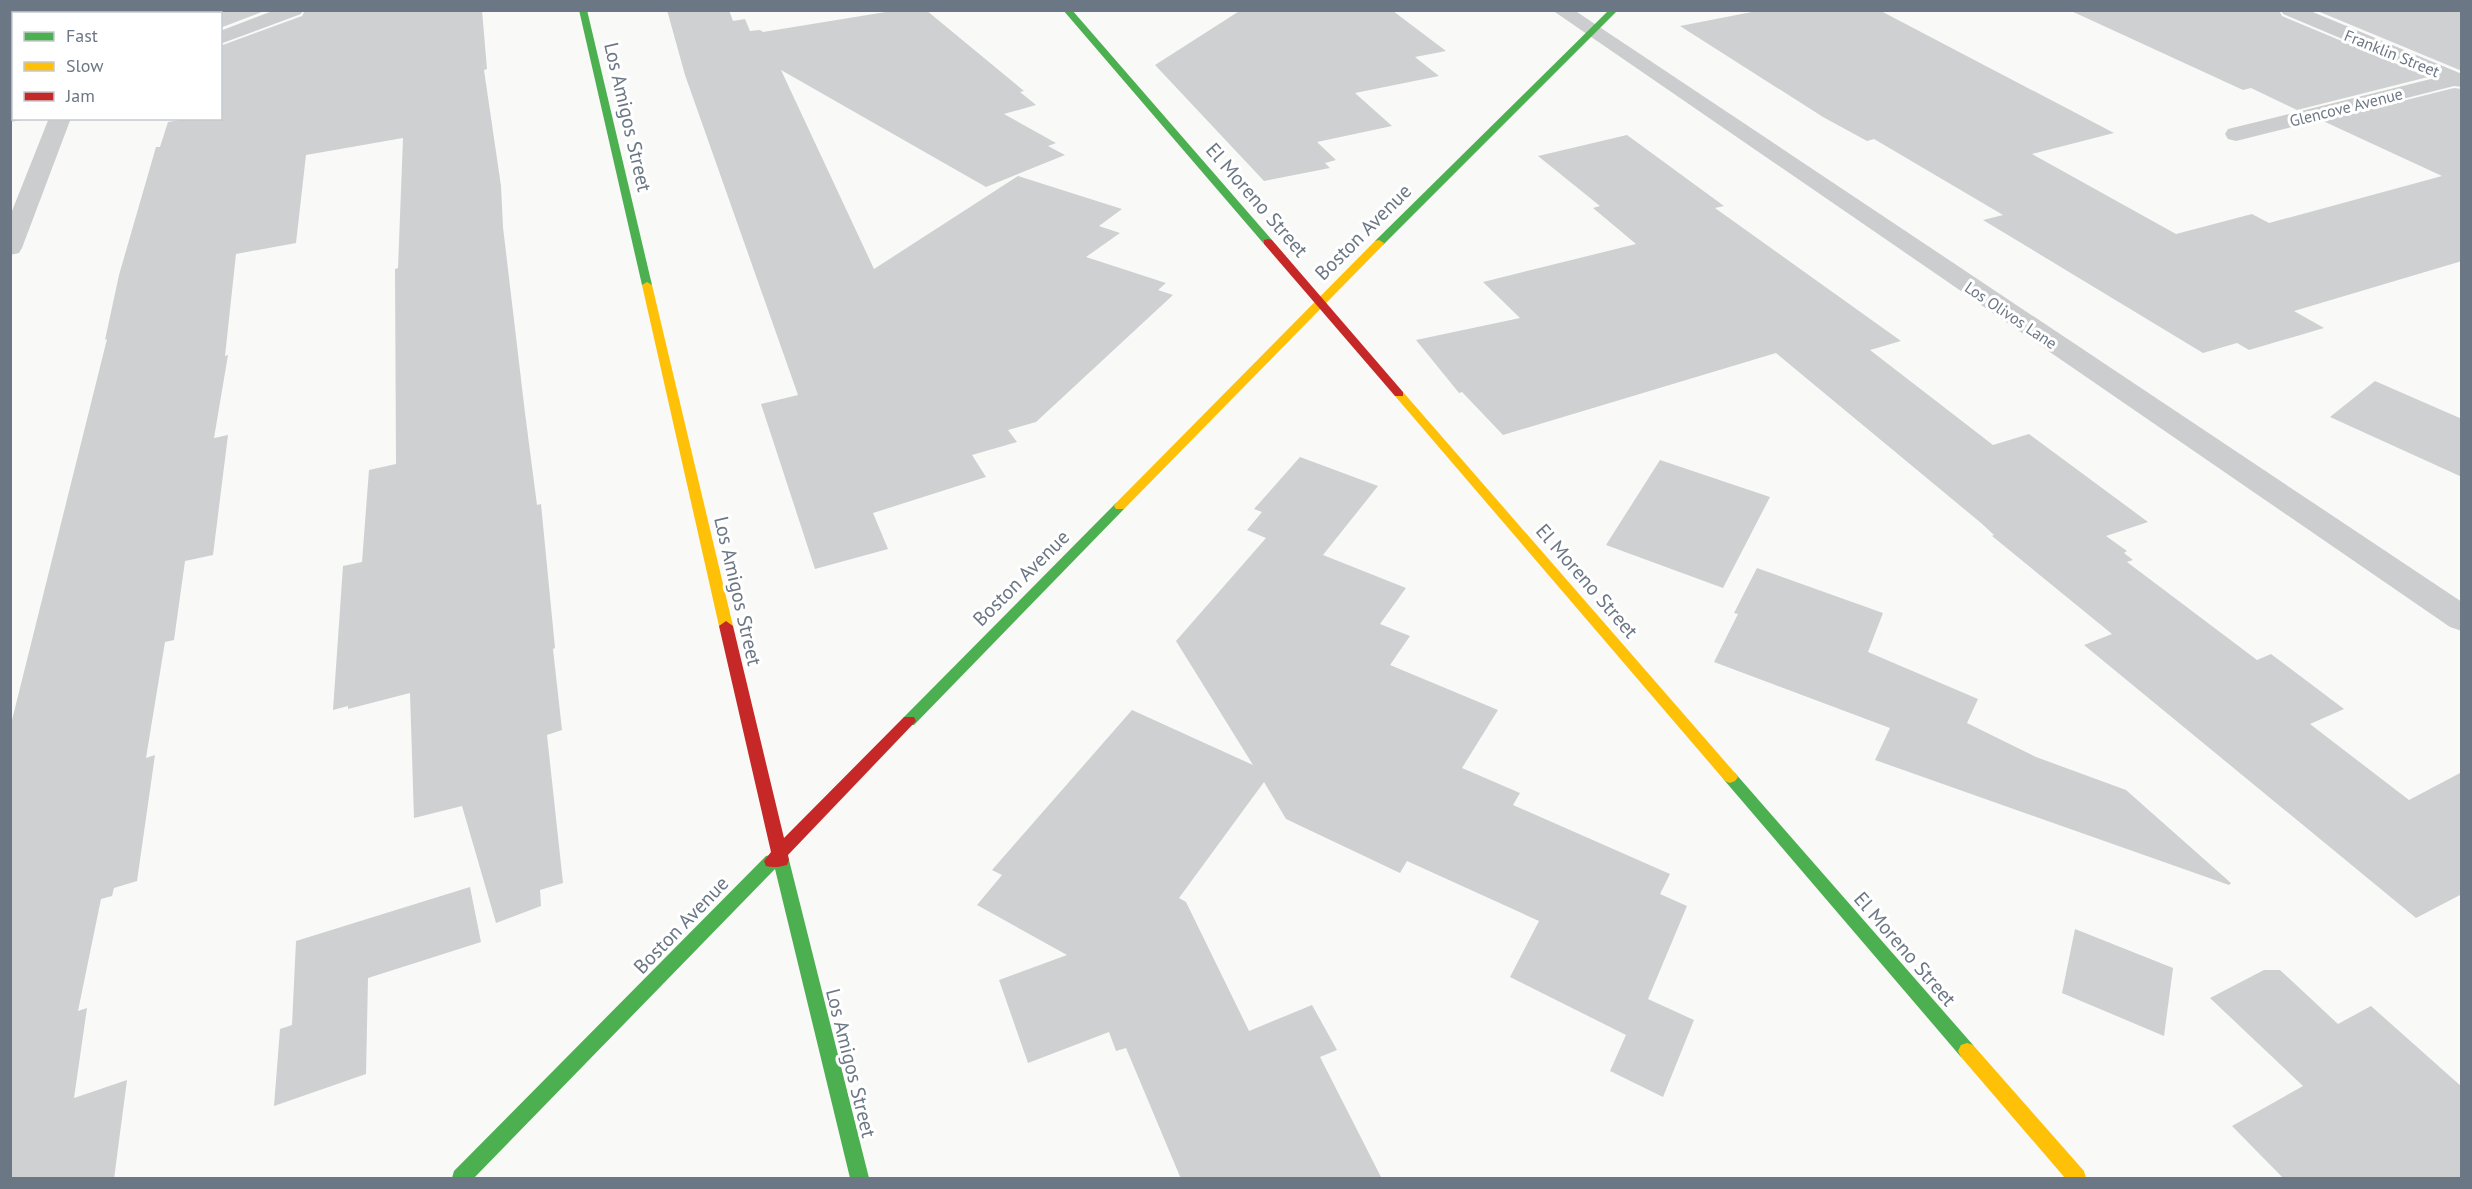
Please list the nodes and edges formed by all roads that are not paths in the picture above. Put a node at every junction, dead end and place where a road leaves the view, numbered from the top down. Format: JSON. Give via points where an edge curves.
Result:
{"nodes":[{"id":1,"x":294,"y":10,"type":"edge"},
{"id":2,"x":583,"y":10,"type":"edge"},
{"id":3,"x":1067,"y":10,"type":"edge"},
{"id":4,"x":1561,"y":10,"type":"edge"},
{"id":5,"x":1614,"y":10,"type":"edge"},
{"id":6,"x":2290,"y":10,"type":"edge"},
{"id":7,"x":1593,"y":32,"type":"junction"},
{"id":8,"x":222,"y":37,"type":"edge"},
{"id":9,"x":2459,"y":80,"type":"edge"},
{"id":10,"x":59,"y":120,"type":"edge"},
{"id":11,"x":2236,"y":134,"type":"dead end"},
{"id":12,"x":10,"y":248,"type":"edge"},
{"id":13,"x":1320,"y":302,"type":"junction"},
{"id":14,"x":2462,"y":619,"type":"edge"},
{"id":15,"x":779,"y":852,"type":"junction"},
{"id":16,"x":461,"y":1179,"type":"edge"},
{"id":17,"x":860,"y":1179,"type":"edge"},
{"id":18,"x":2077,"y":1179,"type":"edge"}],
"edges":[{"from":1,"to":8,"type":"street"},
{"from":2,"to":15,"type":"street","name":"Los Amigos Street"},
{"from":3,"to":13,"type":"street","name":"El Moreno Street"},
{"from":4,"to":7,"type":"street","name":"Los Olivos Lane"},
{"from":5,"to":7,"type":"street","name":"Boston Avenue"},
{"from":6,"to":9,"type":"street","name":"Franklin Street"},
{"from":7,"to":13,"type":"street","name":"Boston Avenue"},
{"from":7,"to":14,"type":"street","name":"Los Olivos Lane"},
{"from":9,"to":11,"type":"street","name":"Glencove Avenue"},
{"from":10,"to":12,"type":"street"},
{"from":13,"to":15,"type":"street","name":"Boston Avenue"},
{"from":13,"to":18,"type":"street","name":"El Moreno Street"},
{"from":15,"to":16,"type":"street","name":"Boston Avenue"},
{"from":15,"to":17,"type":"street","name":"Los Amigos Street"}]}
